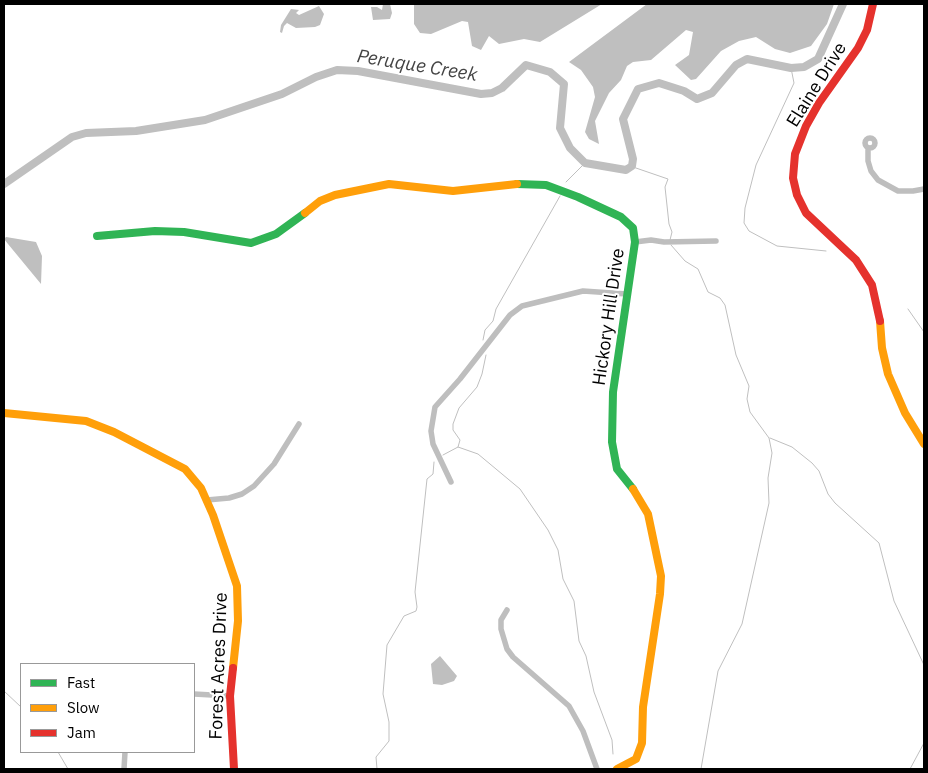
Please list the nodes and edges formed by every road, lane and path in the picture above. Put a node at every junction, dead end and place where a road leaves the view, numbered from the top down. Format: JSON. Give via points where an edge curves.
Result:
{"nodes":[{"id":1,"x":873,"y":4,"type":"edge"},
{"id":2,"x":868,"y":148,"type":"dead end"},
{"id":3,"x":924,"y":189,"type":"edge"},
{"id":4,"x":97,"y":236,"type":"dead end"},
{"id":5,"x":716,"y":241,"type":"dead end"},
{"id":6,"x":635,"y":242,"type":"junction"},
{"id":7,"x":627,"y":294,"type":"junction"},
{"id":8,"x":4,"y":412,"type":"edge"},
{"id":9,"x":299,"y":424,"type":"dead end"},
{"id":10,"x":924,"y":444,"type":"edge"},
{"id":11,"x":451,"y":482,"type":"dead end"},
{"id":12,"x":207,"y":500,"type":"junction"},
{"id":13,"x":507,"y":610,"type":"dead end"},
{"id":14,"x":195,"y":694,"type":"edge"},
{"id":15,"x":230,"y":696,"type":"junction"},
{"id":16,"x":125,"y":753,"type":"edge"},
{"id":17,"x":124,"y":769,"type":"edge"},
{"id":18,"x":234,"y":769,"type":"edge"},
{"id":19,"x":597,"y":769,"type":"edge"},
{"id":20,"x":617,"y":769,"type":"edge"}],
"edges":[{"from":1,"to":10,"type":"street","name":"Elaine Drive","via":[[867,30],[802,134],[793,167],[795,190],[816,224],[856,260],[868,276],[876,294],[888,374]]},
{"from":2,"to":3,"type":"street","via":[[871,171],[878,180],[898,191]]},
{"from":4,"to":6,"type":"street","name":"Hickory Hill Drive","via":[[184,232],[251,243],[276,234],[320,201],[377,185],[469,190],[524,184],[554,188],[621,217],[633,228]]},
{"from":5,"to":6,"type":"street"},
{"from":6,"to":7,"type":"street","name":"Hickory Hill Drive"},
{"from":7,"to":11,"type":"street","via":[[583,292],[522,306],[510,315],[435,407],[431,431],[433,444]]},
{"from":7,"to":20,"type":"street","name":"Hickory Hill Drive","via":[[613,392],[613,457],[648,514],[661,576],[643,707],[642,743],[636,759]]},
{"from":8,"to":12,"type":"street","name":"Forest Acres Drive","via":[[86,421],[114,432],[185,469]]},
{"from":9,"to":12,"type":"street","via":[[274,464],[254,486],[229,498]]},
{"from":12,"to":15,"type":"street","name":"Forest Acres Drive","via":[[238,586],[238,621]]},
{"from":13,"to":19,"type":"street","via":[[501,620],[501,629],[508,649],[569,706],[584,731]]},
{"from":14,"to":15,"type":"street"},
{"from":15,"to":18,"type":"street","name":"Forest Acres Drive"},
{"from":16,"to":17,"type":"street"}]}
